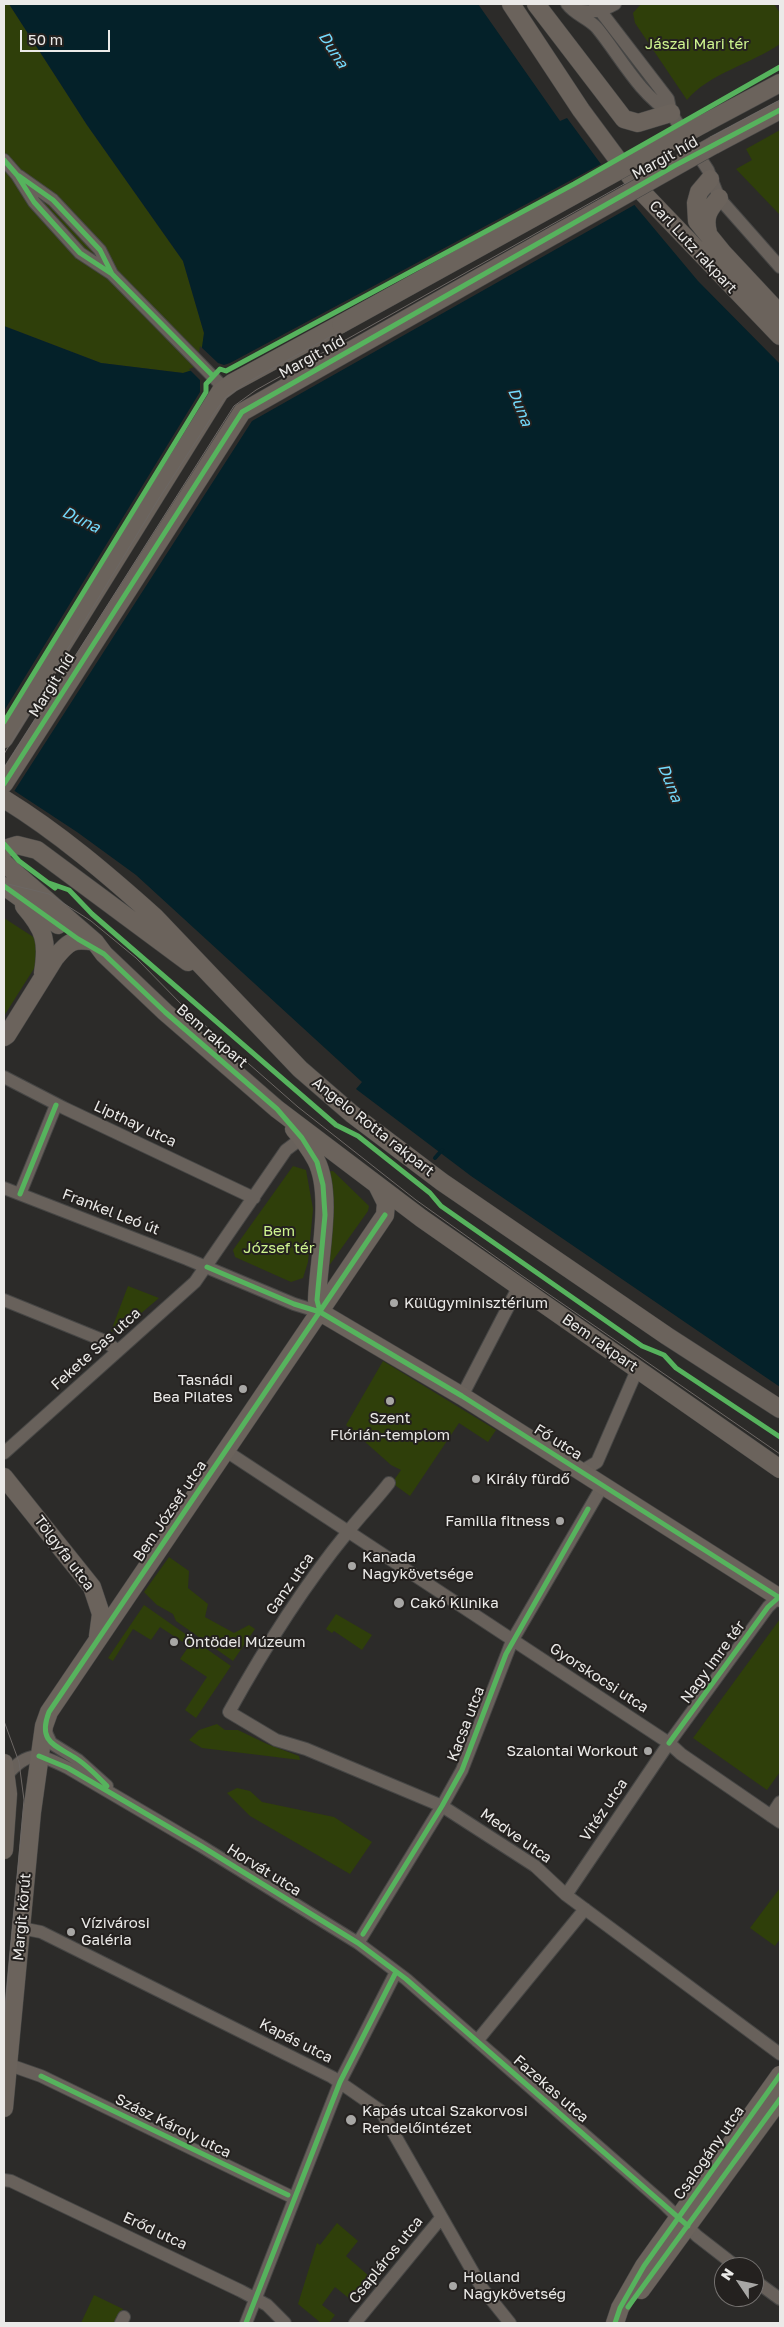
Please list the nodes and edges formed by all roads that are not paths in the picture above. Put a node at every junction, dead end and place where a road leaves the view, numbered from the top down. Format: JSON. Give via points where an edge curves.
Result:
{"nodes":[{"id":1,"x":511,"y":4,"type":"edge"},
{"id":2,"x":536,"y":4,"type":"edge"},
{"id":3,"x":615,"y":4,"type":"edge"},
{"id":4,"x":569,"y":6,"type":"edge"},
{"id":5,"x":599,"y":7,"type":"edge"},
{"id":6,"x":780,"y":83,"type":"edge"},
{"id":7,"x":780,"y":110,"type":"edge"},
{"id":8,"x":670,"y":113,"type":"junction"},
{"id":9,"x":4,"y":160,"type":"edge"},
{"id":10,"x":710,"y":179,"type":"junction"},
{"id":11,"x":719,"y":198,"type":"junction"},
{"id":12,"x":710,"y":238,"type":"junction"},
{"id":13,"x":780,"y":267,"type":"edge"},
{"id":14,"x":780,"y":314,"type":"edge"},
{"id":15,"x":780,"y":336,"type":"edge"},
{"id":16,"x":224,"y":388,"type":"junction"},
{"id":17,"x":4,"y":739,"type":"edge"},
{"id":18,"x":4,"y":784,"type":"edge"},
{"id":19,"x":4,"y":799,"type":"edge"},
{"id":20,"x":4,"y":849,"type":"edge"},
{"id":21,"x":4,"y":863,"type":"edge"},
{"id":22,"x":6,"y":887,"type":"edge"},
{"id":23,"x":92,"y":945,"type":"junction"},
{"id":24,"x":207,"y":971,"type":"junction"},
{"id":25,"x":43,"y":978,"type":"junction"},
{"id":26,"x":5,"y":1038,"type":"edge"},
{"id":27,"x":4,"y":1076,"type":"edge"},
{"id":28,"x":56,"y":1104,"type":"junction"},
{"id":29,"x":277,"y":1108,"type":"junction"},
{"id":30,"x":302,"y":1138,"type":"junction"},
{"id":31,"x":329,"y":1148,"type":"junction"},
{"id":32,"x":377,"y":1185,"type":"junction"},
{"id":33,"x":4,"y":1188,"type":"edge"},
{"id":34,"x":20,"y":1194,"type":"junction"},
{"id":35,"x":254,"y":1198,"type":"junction"},
{"id":36,"x":207,"y":1267,"type":"junction"},
{"id":37,"x":519,"y":1286,"type":"junction"},
{"id":38,"x":4,"y":1300,"type":"edge"},
{"id":39,"x":320,"y":1312,"type":"junction"},
{"id":40,"x":118,"y":1350,"type":"junction"},
{"id":41,"x":637,"y":1370,"type":"junction"},
{"id":42,"x":462,"y":1396,"type":"junction"},
{"id":43,"x":780,"y":1409,"type":"edge"},
{"id":44,"x":226,"y":1451,"type":"junction"},
{"id":45,"x":4,"y":1453,"type":"edge"},
{"id":46,"x":780,"y":1469,"type":"edge"},
{"id":47,"x":582,"y":1471,"type":"junction"},
{"id":48,"x":4,"y":1476,"type":"edge"},
{"id":49,"x":389,"y":1483,"type":"dead end"},
{"id":50,"x":603,"y":1485,"type":"junction"},
{"id":51,"x":347,"y":1532,"type":"junction"},
{"id":52,"x":780,"y":1597,"type":"edge"},
{"id":53,"x":97,"y":1639,"type":"junction"},
{"id":54,"x":512,"y":1641,"type":"junction"},
{"id":55,"x":229,"y":1712,"type":"joint"},
{"id":56,"x":44,"y":1726,"type":"junction"},
{"id":57,"x":669,"y":1743,"type":"junction"},
{"id":58,"x":39,"y":1756,"type":"junction"},
{"id":59,"x":5,"y":1769,"type":"edge"},
{"id":60,"x":115,"y":1795,"type":"junction"},
{"id":61,"x":780,"y":1802,"type":"edge"},
{"id":62,"x":442,"y":1806,"type":"junction"},
{"id":63,"x":775,"y":1819,"type":"edge"},
{"id":64,"x":4,"y":1850,"type":"edge"},
{"id":65,"x":566,"y":1895,"type":"junction"},
{"id":66,"x":585,"y":1909,"type":"junction"},
{"id":67,"x":21,"y":1928,"type":"junction"},
{"id":68,"x":358,"y":1942,"type":"junction"},
{"id":69,"x":396,"y":1972,"type":"junction"},
{"id":70,"x":8,"y":2038,"type":"edge"},
{"id":71,"x":477,"y":2041,"type":"junction"},
{"id":72,"x":780,"y":2054,"type":"edge"},
{"id":73,"x":6,"y":2064,"type":"edge"},
{"id":74,"x":780,"y":2075,"type":"edge"},
{"id":75,"x":336,"y":2080,"type":"junction"},
{"id":76,"x":780,"y":2099,"type":"edge"},
{"id":77,"x":4,"y":2108,"type":"edge"},
{"id":78,"x":4,"y":2180,"type":"edge"},
{"id":79,"x":294,"y":2198,"type":"junction"},
{"id":80,"x":441,"y":2218,"type":"junction"},
{"id":81,"x":683,"y":2222,"type":"junction"},
{"id":82,"x":725,"y":2257,"type":"edge"},
{"id":83,"x":764,"y":2287,"type":"edge"},
{"id":84,"x":254,"y":2298,"type":"junction"},
{"id":85,"x":780,"y":2299,"type":"edge"},
{"id":86,"x":246,"y":2323,"type":"edge"},
{"id":87,"x":285,"y":2323,"type":"edge"},
{"id":88,"x":355,"y":2323,"type":"edge"},
{"id":89,"x":510,"y":2323,"type":"edge"},
{"id":90,"x":615,"y":2323,"type":"edge"}],
"edges":[{"from":1,"to":15,"type":"main road","name":"Carl Lutz rakpart","via":[[641,191]]},
{"from":2,"to":8,"type":"main road","via":[[624,119],[638,123]]},
{"from":3,"to":5,"type":"street"},
{"from":4,"to":5,"type":"street","via":[[586,12]]},
{"from":4,"to":8,"type":"street","via":[[596,27],[655,104]]},
{"from":5,"to":8,"type":"street","via":[[658,84],[668,99]]},
{"from":6,"to":16,"type":"main road","name":"Margit híd","bridge":true},
{"from":7,"to":18,"type":"main road","name":"Margit híd","bridge":true,"via":[[666,171],[242,412]]},
{"from":8,"to":10,"type":"street","via":[[708,170]]},
{"from":9,"to":16,"type":"street","via":[[17,175],[53,200],[100,250],[112,274]]},
{"from":10,"to":11,"type":"street"},
{"from":10,"to":12,"type":"main road","via":[[699,192],[696,203],[697,221]]},
{"from":11,"to":12,"type":"main road","via":[[706,216]]},
{"from":11,"to":13,"type":"street"},
{"from":12,"to":14,"type":"main road"},
{"from":16,"to":17,"type":"main road","name":"Margit híd","via":[[210,405]]},
{"from":19,"to":24,"type":"main road","name":"Angelo Rotta rakpart","via":[[79,850],[155,917]]},
{"from":20,"to":24,"type":"main road","via":[[17,845],[37,850],[162,944]]},
{"from":21,"to":23,"type":"main road","name":"Bem rakpart"},
{"from":22,"to":23,"type":"main road","name":"Bem rakpart"},
{"from":22,"to":25,"type":"main road","via":[[37,920],[43,932],[46,953]]},
{"from":23,"to":25,"type":"main road","via":[[64,947]]},
{"from":23,"to":29,"type":"main road","name":"Bem rakpart"},
{"from":24,"to":43,"type":"main road","name":"Angelo Rotta rakpart","via":[[300,1069],[365,1124],[450,1187]]},
{"from":25,"to":26,"type":"main road"},
{"from":27,"to":28,"type":"street","name":"Lipthay utca"},
{"from":28,"to":34,"type":"street"},
{"from":28,"to":35,"type":"street","name":"Lipthay utca"},
{"from":29,"to":30,"type":"main road","name":"Bem rakpart"},
{"from":29,"to":31,"type":"main road","name":"Bem rakpart"},
{"from":30,"to":31,"type":"street"},
{"from":30,"to":35,"type":"street","via":[[286,1150]]},
{"from":30,"to":39,"type":"main road","via":[[317,1162],[323,1184],[325,1215],[317,1300]]},
{"from":31,"to":32,"type":"main road","name":"Bem rakpart"},
{"from":32,"to":37,"type":"main road","name":"Bem rakpart"},
{"from":32,"to":39,"type":"main road","via":[[386,1203],[385,1215]]},
{"from":33,"to":34,"type":"street","name":"Frankel Leó út"},
{"from":34,"to":36,"type":"street","name":"Frankel Leó út"},
{"from":35,"to":36,"type":"street"},
{"from":36,"to":39,"type":"street"},
{"from":36,"to":40,"type":"street","name":"Fekete Sas utca","via":[[195,1282]]},
{"from":37,"to":41,"type":"main road","name":"Bem rakpart"},
{"from":37,"to":42,"type":"street"},
{"from":38,"to":40,"type":"street","via":[[105,1341]]},
{"from":39,"to":42,"type":"main road","name":"Fő utca"},
{"from":39,"to":44,"type":"main road","name":"Bem József utca"},
{"from":40,"to":45,"type":"street","name":"Fekete Sas utca"},
{"from":41,"to":46,"type":"main road","name":"Bem rakpart"},
{"from":41,"to":47,"type":"street","via":[[597,1462]]},
{"from":42,"to":47,"type":"main road","name":"Fő utca"},
{"from":44,"to":51,"type":"street","name":"Gyorskocsi utca"},
{"from":44,"to":53,"type":"main road","name":"Bem József utca"},
{"from":47,"to":50,"type":"main road","name":"Fő utca"},
{"from":48,"to":53,"type":"main road","name":"Tölgyfa utca","via":[[92,1587],[101,1614]]},
{"from":49,"to":51,"type":"street","name":"Ganz utca"},
{"from":50,"to":52,"type":"main road","name":"Fő utca"},
{"from":50,"to":54,"type":"street","name":"Kacsa utca"},
{"from":51,"to":54,"type":"street","name":"Gyorskocsi utca"},
{"from":51,"to":55,"type":"street","name":"Ganz utca","via":[[296,1602]]},
{"from":52,"to":57,"type":"street","name":"Nagy Imre tér","via":[[770,1604]]},
{"from":53,"to":56,"type":"main road","name":"Bem József utca","via":[[55,1702]]},
{"from":54,"to":57,"type":"street","name":"Gyorskocsi utca"},
{"from":54,"to":62,"type":"street","name":"Kacsa utca","via":[[462,1770]]},
{"from":55,"to":62,"type":"street","name":"Medve utca","via":[[276,1740],[306,1749]]},
{"from":56,"to":58,"type":"main road","name":"Margit körút"},
{"from":56,"to":60,"type":"street","name":"Horvát utca","via":[[51,1743],[86,1766]]},
{"from":57,"to":63,"type":"street"},
{"from":57,"to":65,"type":"street","name":"Vitéz utca"},
{"from":58,"to":59,"type":"street","via":[[25,1758]]},
{"from":58,"to":60,"type":"street","name":"Horvát utca","via":[[68,1768]]},
{"from":58,"to":67,"type":"main road","name":"Margit körút"},
{"from":59,"to":64,"type":"main road","via":[[8,1802]]},
{"from":60,"to":68,"type":"street","name":"Horvát utca"},
{"from":61,"to":63,"type":"street"},
{"from":62,"to":65,"type":"street","name":"Medve utca","via":[[535,1866]]},
{"from":62,"to":68,"type":"street","name":"Kacsa utca"},
{"from":65,"to":66,"type":"street","name":"Medve utca"},
{"from":66,"to":71,"type":"street"},
{"from":66,"to":72,"type":"street","name":"Medve utca"},
{"from":67,"to":70,"type":"main road","name":"Margit körút"},
{"from":67,"to":75,"type":"street","name":"Kapás utca","via":[[41,1932]]},
{"from":68,"to":69,"type":"street","name":"Horvát utca"},
{"from":69,"to":71,"type":"street","name":"Fazekas utca"},
{"from":69,"to":75,"type":"street"},
{"from":70,"to":73,"type":"main road","name":"Margit körút"},
{"from":71,"to":81,"type":"street","name":"Fazekas utca"},
{"from":73,"to":77,"type":"main road","name":"Margit körút"},
{"from":73,"to":79,"type":"street","name":"Szász Károly utca","via":[[41,2076]]},
{"from":74,"to":81,"type":"main road","name":"Csalogány utca"},
{"from":75,"to":79,"type":"street"},
{"from":75,"to":80,"type":"street","name":"Kapás utca","via":[[381,2111]]},
{"from":76,"to":81,"type":"main road","name":"Csalogány utca"},
{"from":78,"to":84,"type":"street","name":"Erőd utca"},
{"from":79,"to":84,"type":"street"},
{"from":80,"to":88,"type":"street","name":"Csapláros utca"},
{"from":80,"to":89,"type":"street","name":"Kapás utca","via":[[482,2288]]},
{"from":81,"to":82,"type":"street","name":"Fazekas utca"},
{"from":81,"to":90,"type":"main road","name":"Csalogány utca","via":[[644,2266]]},
{"from":83,"to":85,"type":"street"},
{"from":84,"to":86,"type":"street"},
{"from":84,"to":87,"type":"street","name":"Erőd utca","via":[[267,2305]]}]}
